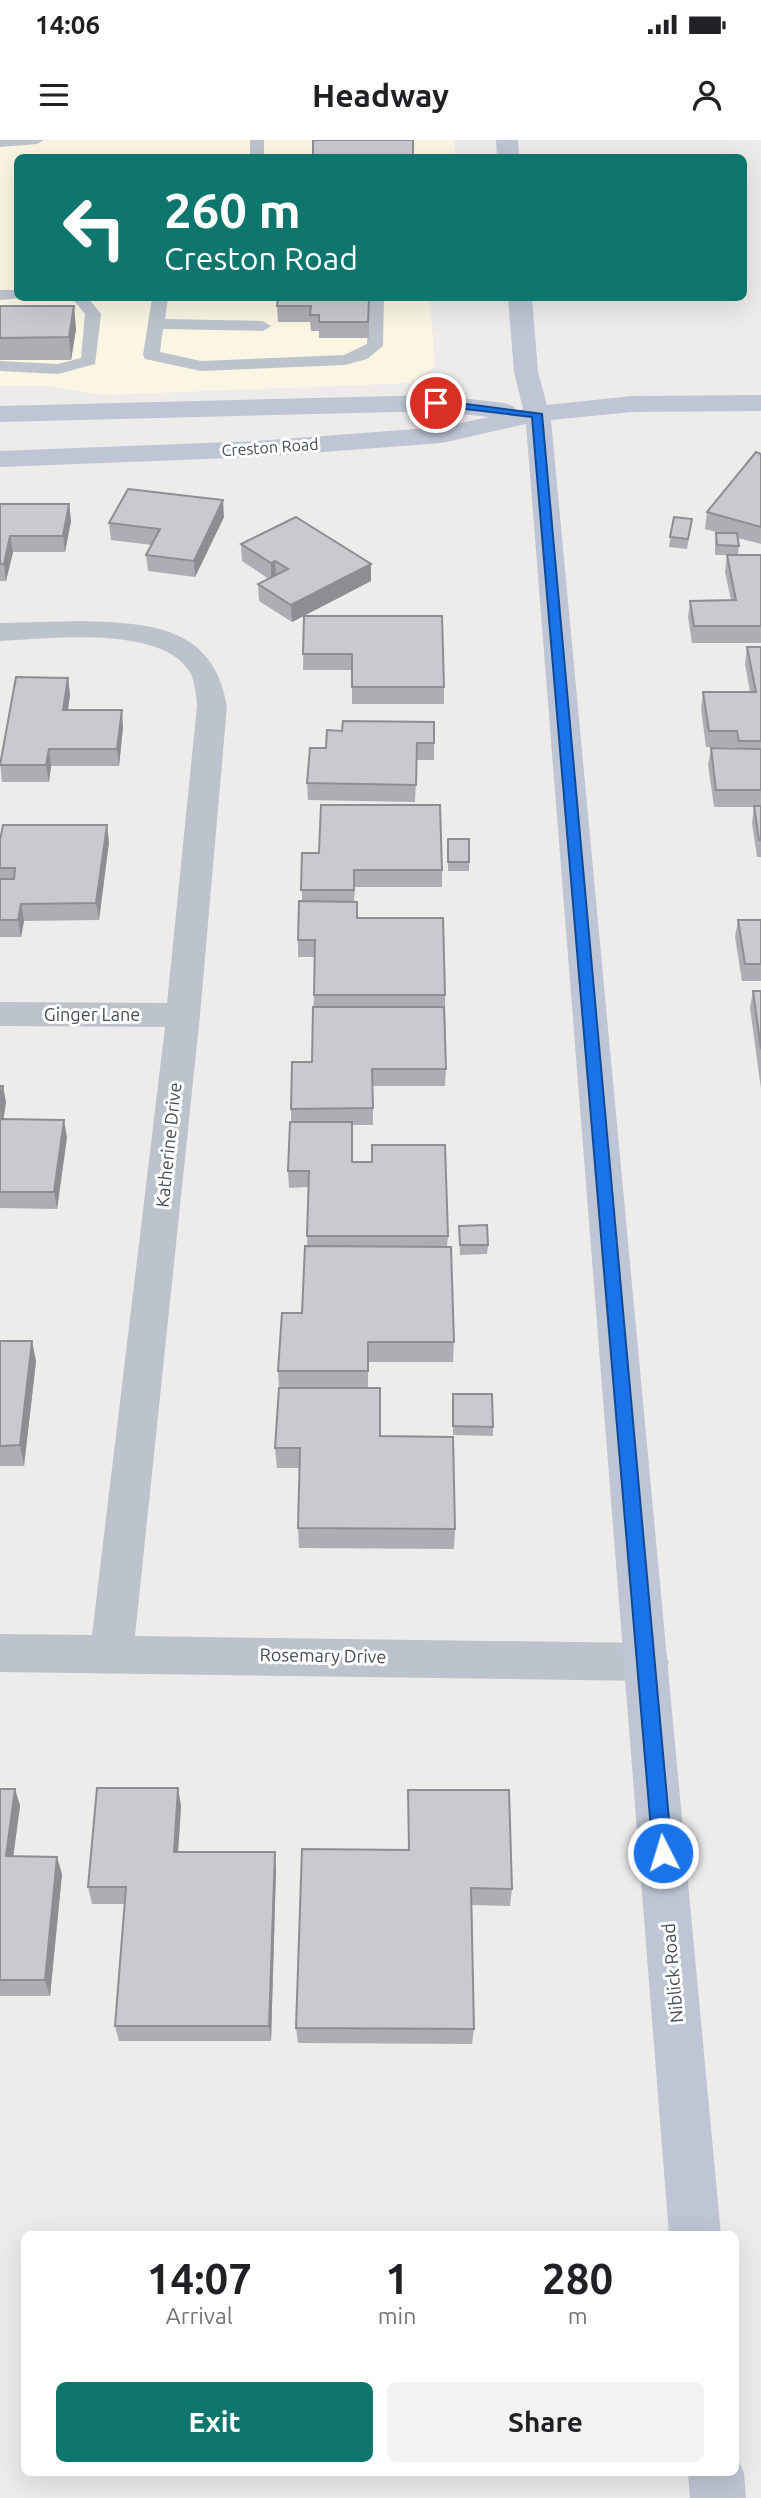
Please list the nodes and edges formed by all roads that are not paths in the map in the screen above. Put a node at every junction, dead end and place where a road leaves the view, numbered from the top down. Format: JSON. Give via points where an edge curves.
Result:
{"nodes":[{"id":1,"x":37,"y":140,"type":"edge"},
{"id":2,"x":0,"y":143,"type":"edge"},
{"id":3,"x":82,"y":301,"type":"edge"},
{"id":4,"x":159,"y":301,"type":"edge"},
{"id":5,"x":376,"y":301,"type":"edge"},
{"id":6,"x":520,"y":301,"type":"edge"},
{"id":7,"x":155,"y":324,"type":"junction"},
{"id":8,"x":262,"y":326,"type":"dead end"},
{"id":9,"x":0,"y":366,"type":"edge"},
{"id":10,"x":761,"y":403,"type":"edge"},
{"id":11,"x":0,"y":414,"type":"edge"},
{"id":12,"x":537,"y":414,"type":"junction"},
{"id":13,"x":0,"y":459,"type":"edge"},
{"id":14,"x":0,"y":632,"type":"edge"},
{"id":15,"x":0,"y":1014,"type":"edge"},
{"id":16,"x":183,"y":1015,"type":"junction"},
{"id":17,"x":0,"y":1653,"type":"edge"},
{"id":18,"x":111,"y":1654,"type":"junction"},
{"id":19,"x":647,"y":1662,"type":"junction"},
{"id":20,"x":695,"y":2231,"type":"edge"},
{"id":21,"x":716,"y":2476,"type":"edge"},
{"id":22,"x":718,"y":2498,"type":"edge"}],
"edges":[{"from":1,"to":2,"type":"lane"},
{"from":3,"to":9,"type":"lane","via":[[93,314],[89,360],[64,367]]},
{"from":4,"to":7,"type":"lane"},
{"from":5,"to":7,"type":"lane","via":[[375,346],[345,360],[201,366],[151,355]]},
{"from":6,"to":12,"type":"main road","name":"Niblick Road","via":[[526,372]]},
{"from":7,"to":8,"type":"lane"},
{"from":10,"to":12,"type":"main road","name":"Creston Road","via":[[632,404]]},
{"from":11,"to":12,"type":"main road","name":"Creston Road","via":[[436,403]]},
{"from":12,"to":13,"type":"main road","name":"Creston Road","via":[[442,435],[257,449]]},
{"from":12,"to":19,"type":"main road","name":"Niblick Road"},
{"from":14,"to":16,"type":"street","name":"Katherine Drive","via":[[144,634],[180,646],[203,669],[212,706]]},
{"from":15,"to":16,"type":"street","name":"Ginger Lane"},
{"from":16,"to":18,"type":"street","name":"Katherine Drive"},
{"from":17,"to":18,"type":"street","name":"Rosemary Drive"},
{"from":18,"to":19,"type":"street","name":"Rosemary Drive"},
{"from":19,"to":20,"type":"main road","name":"Niblick Road"},
{"from":21,"to":22,"type":"main road"}]}
